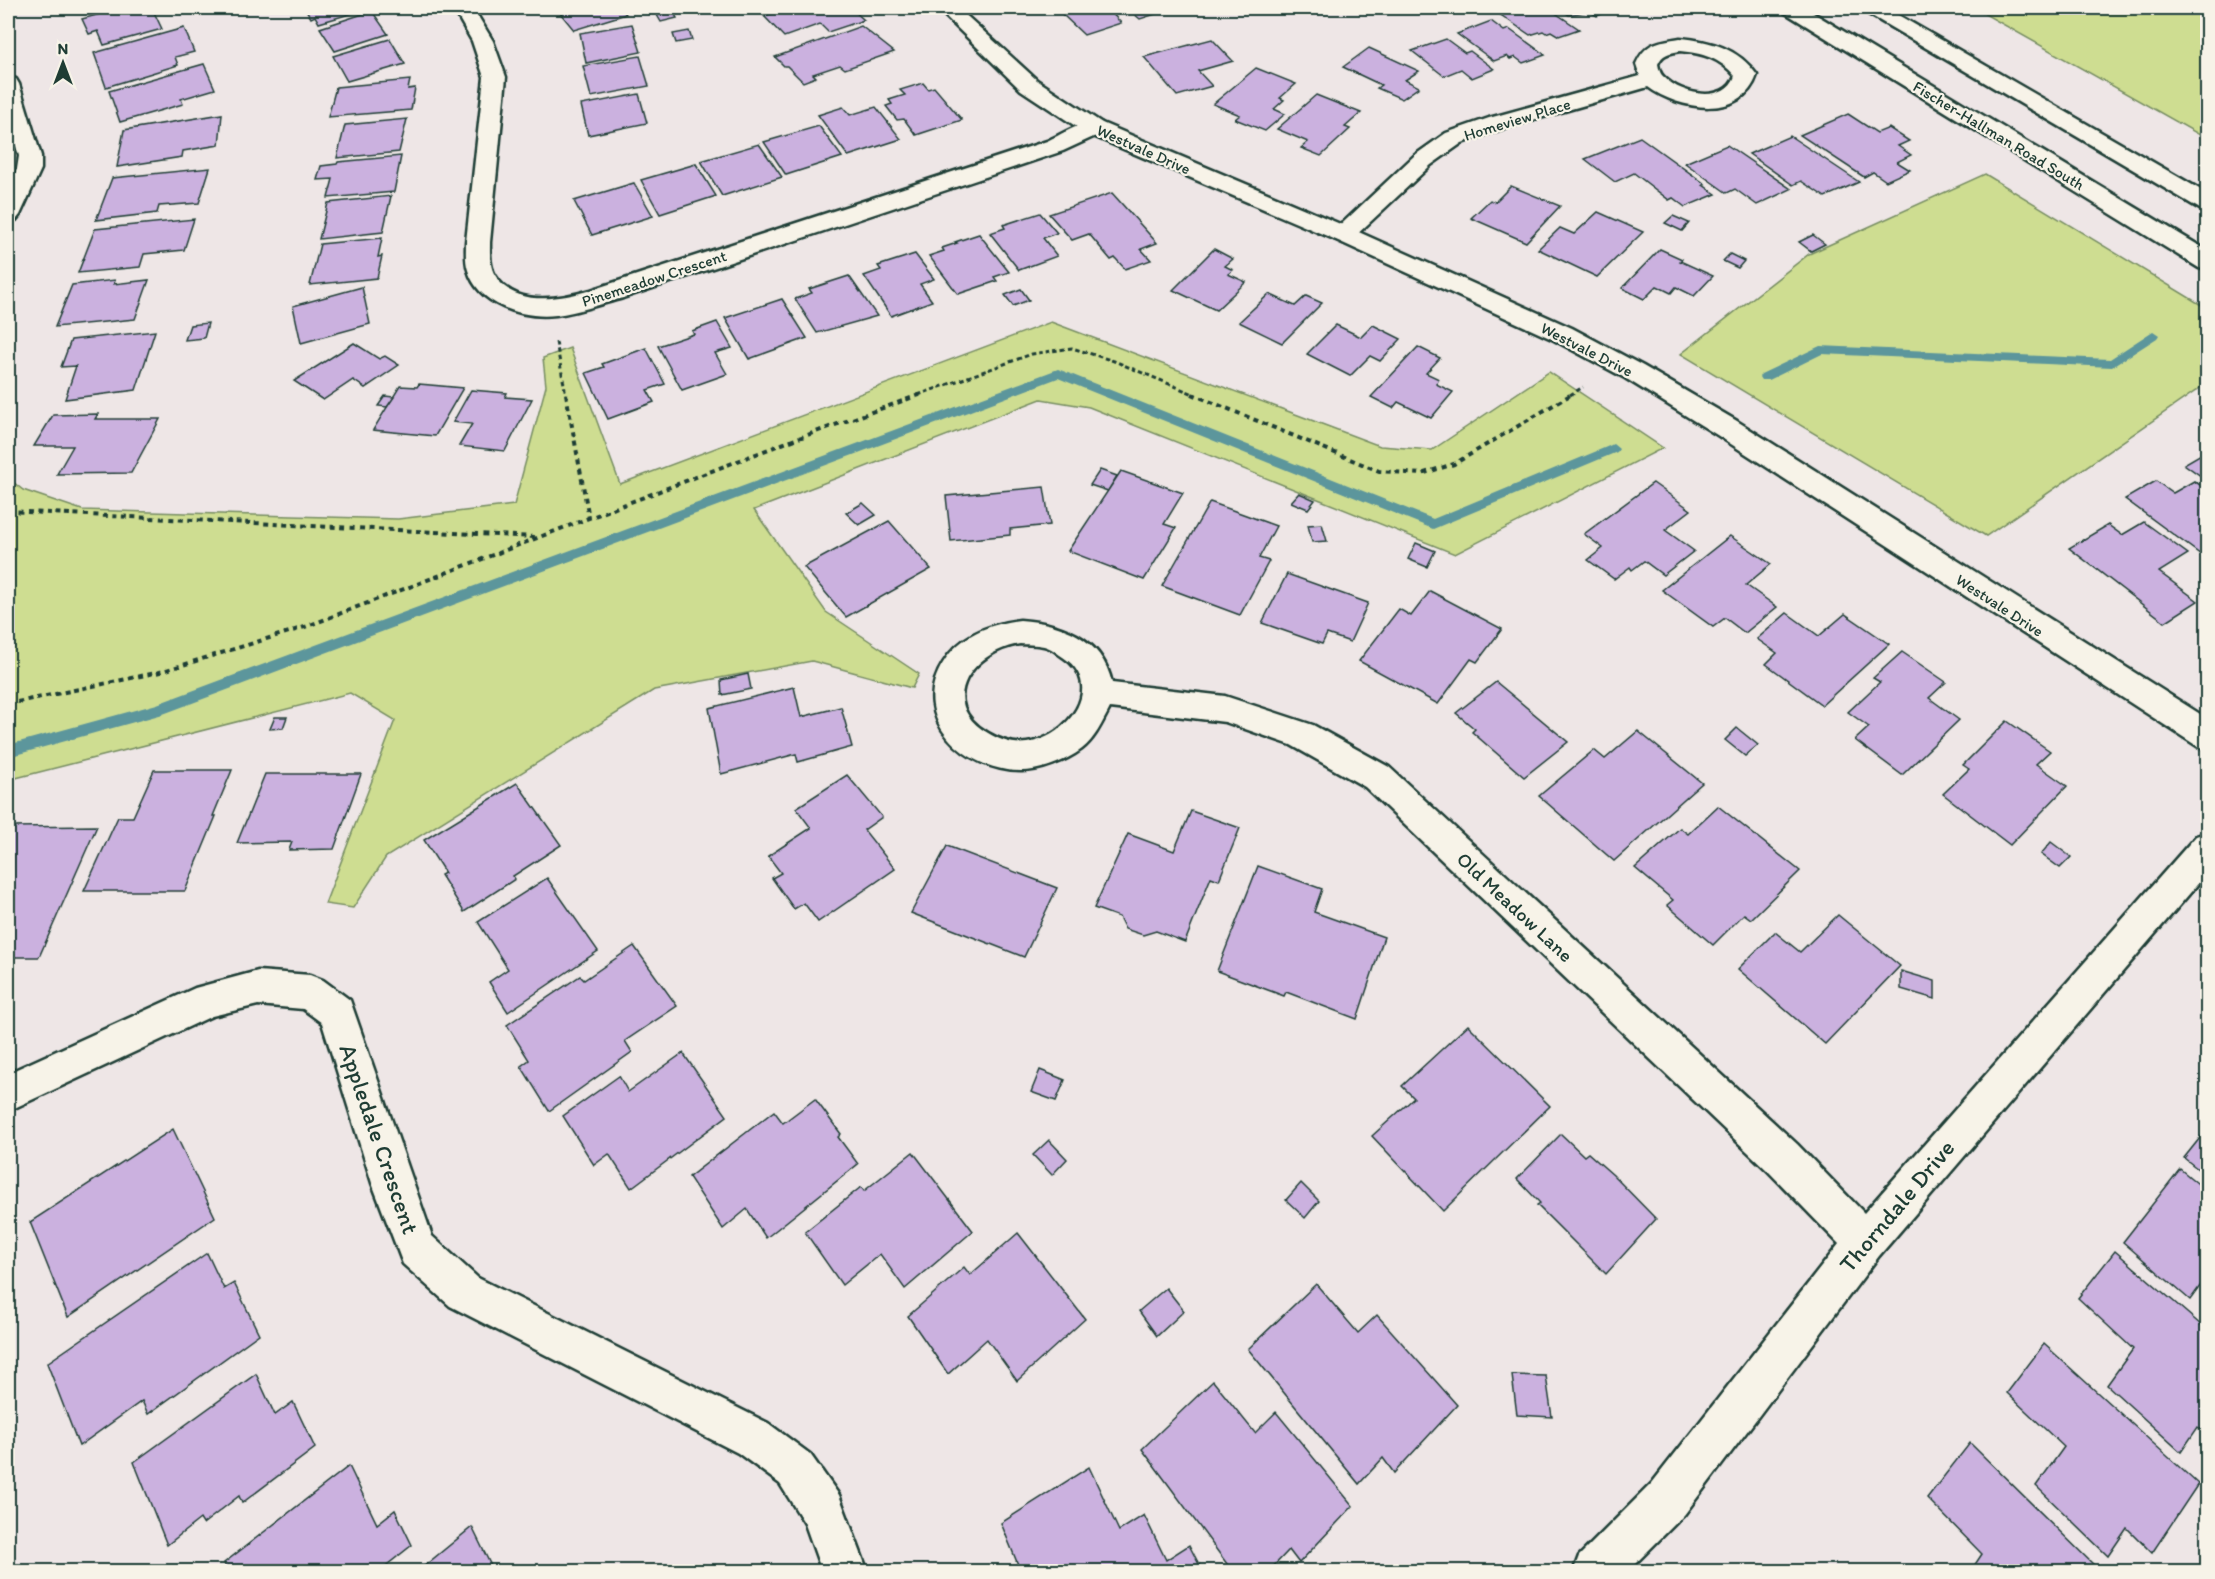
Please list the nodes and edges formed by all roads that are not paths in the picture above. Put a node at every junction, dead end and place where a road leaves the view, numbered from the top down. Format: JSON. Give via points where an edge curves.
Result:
{"nodes":[{"id":1,"x":463,"y":8,"type":"edge"},
{"id":2,"x":946,"y":8,"type":"edge"},
{"id":3,"x":1791,"y":8,"type":"edge"},
{"id":4,"x":1872,"y":8,"type":"edge"},
{"id":5,"x":1652,"y":80,"type":"dead end"},
{"id":6,"x":8,"y":84,"type":"edge"},
{"id":7,"x":1094,"y":128,"type":"junction"},
{"id":8,"x":2208,"y":204,"type":"edge"},
{"id":9,"x":8,"y":215,"type":"edge"},
{"id":10,"x":1343,"y":234,"type":"junction"},
{"id":11,"x":2208,"y":262,"type":"edge"},
{"id":12,"x":1099,"y":694,"type":"junction"},
{"id":13,"x":2208,"y":736,"type":"edge"},
{"id":14,"x":2208,"y":847,"type":"edge"},
{"id":15,"x":8,"y":1092,"type":"edge"},
{"id":16,"x":1864,"y":1242,"type":"junction"},
{"id":17,"x":844,"y":1572,"type":"edge"},
{"id":18,"x":1595,"y":1572,"type":"edge"}],
"edges":[{"from":1,"to":7,"type":"street","name":"Pinemeadow Crescent","via":[[480,34],[495,77],[478,242],[479,267],[487,284],[506,299],[526,306],[550,308],[573,304],[625,288],[1055,146]]},
{"from":2,"to":7,"type":"street","name":"Westvale Drive","via":[[1029,85]]},
{"from":3,"to":11,"type":"street","name":"Fischer-Hallman Road South"},
{"from":4,"to":8,"type":"street"},
{"from":5,"to":10,"type":"street","name":"Homeview Place","via":[[1454,138],[1423,160]]},
{"from":6,"to":9,"type":"street","via":[[30,156],[29,169]]},
{"from":7,"to":10,"type":"street","name":"Westvale Drive"},
{"from":10,"to":13,"type":"street","name":"Westvale Drive","via":[[1563,334],[1634,372]]},
{"from":12,"to":12,"type":"street","via":[[1096,674],[1080,652],[1053,636],[1020,632],[974,647],[959,661],[946,691],[948,711],[955,726],[970,741],[999,754],[1025,757],[1048,753],[1072,741],[1093,716]]},
{"from":12,"to":16,"type":"street","name":"Old Meadow Lane","via":[[1225,709],[1302,735],[1377,777],[1783,1158]]},
{"from":14,"to":16,"type":"street","name":"Thorndale Drive"},
{"from":15,"to":17,"type":"street","name":"Appledale Crescent","via":[[208,1000],[258,988],[310,992],[337,1012],[417,1250],[464,1292],[753,1438],[795,1469],[823,1511]]},
{"from":16,"to":18,"type":"street","name":"Thorndale Drive","via":[[1668,1499]]}]}
